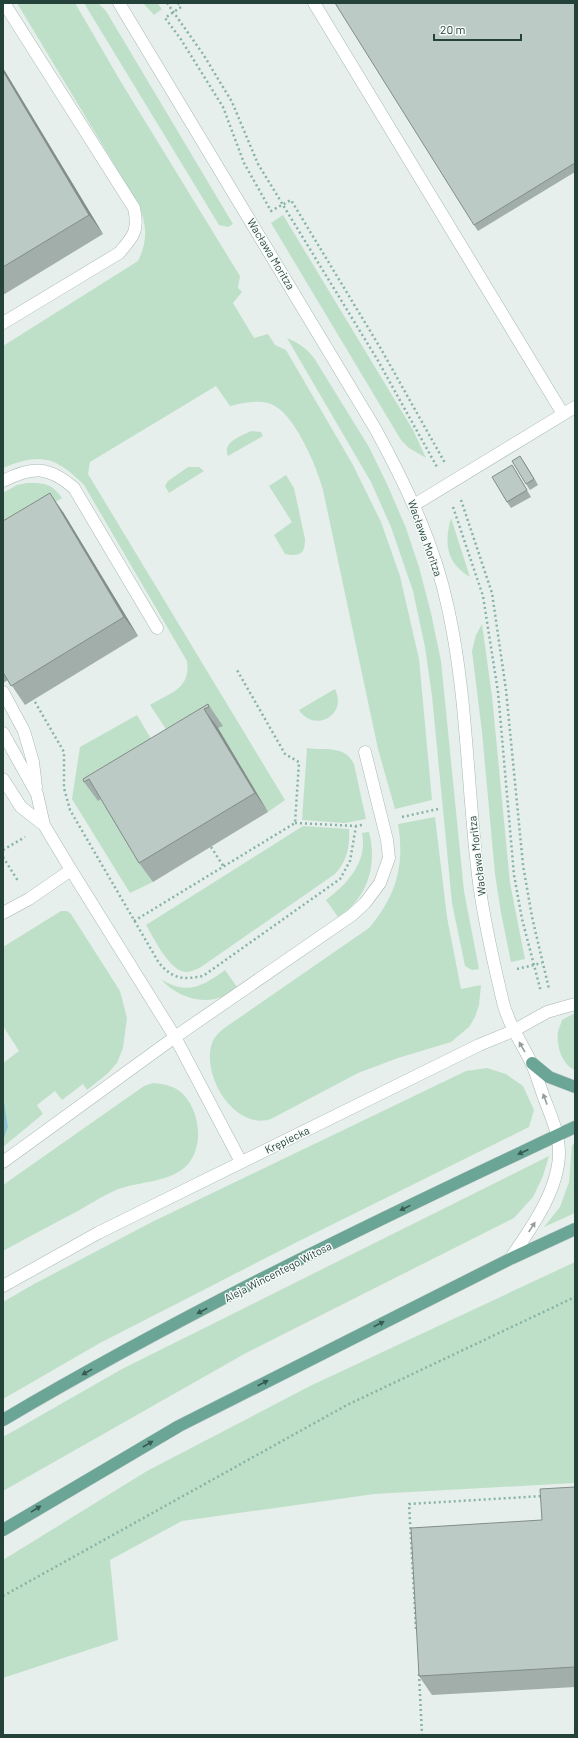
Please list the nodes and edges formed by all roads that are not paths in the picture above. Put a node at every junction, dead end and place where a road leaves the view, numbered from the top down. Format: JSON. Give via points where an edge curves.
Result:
{"nodes":[{"id":1,"x":4,"y":3,"type":"edge"},
{"id":2,"x":119,"y":3,"type":"edge"},
{"id":3,"x":314,"y":3,"type":"edge"},
{"id":4,"x":3,"y":323,"type":"edge"},
{"id":5,"x":575,"y":407,"type":"edge"},
{"id":6,"x":563,"y":414,"type":"junction"},
{"id":7,"x":3,"y":481,"type":"edge"},
{"id":8,"x":414,"y":505,"type":"junction"},
{"id":9,"x":157,"y":628,"type":"dead end"},
{"id":10,"x":3,"y":692,"type":"edge"},
{"id":11,"x":3,"y":733,"type":"edge"},
{"id":12,"x":365,"y":752,"type":"dead end"},
{"id":13,"x":3,"y":779,"type":"edge"},
{"id":14,"x":3,"y":794,"type":"edge"},
{"id":15,"x":37,"y":794,"type":"junction"},
{"id":16,"x":21,"y":807,"type":"junction"},
{"id":17,"x":44,"y":825,"type":"junction"},
{"id":18,"x":71,"y":870,"type":"junction"},
{"id":19,"x":3,"y":913,"type":"edge"},
{"id":20,"x":575,"y":1004,"type":"edge"},
{"id":21,"x":513,"y":1031,"type":"junction"},
{"id":22,"x":175,"y":1037,"type":"junction"},
{"id":23,"x":532,"y":1063,"type":"junction"},
{"id":24,"x":575,"y":1087,"type":"edge"},
{"id":25,"x":575,"y":1127,"type":"edge"},
{"id":26,"x":558,"y":1135,"type":"junction"},
{"id":27,"x":3,"y":1162,"type":"edge"},
{"id":28,"x":241,"y":1162,"type":"junction"},
{"id":29,"x":575,"y":1230,"type":"edge"},
{"id":30,"x":510,"y":1259,"type":"junction"},
{"id":31,"x":3,"y":1286,"type":"edge"},
{"id":32,"x":3,"y":1420,"type":"edge"},
{"id":33,"x":3,"y":1530,"type":"edge"}],
"edges":[{"from":1,"to":4,"type":"street","via":[[134,208],[137,222],[132,239],[119,253]]},
{"from":2,"to":8,"type":"street","name":"Wacława Moritza","via":[[361,404]]},
{"from":3,"to":6,"type":"street"},
{"from":5,"to":6,"type":"street"},
{"from":6,"to":8,"type":"street"},
{"from":7,"to":9,"type":"street","via":[[16,474],[39,470],[56,474],[74,488]]},
{"from":8,"to":21,"type":"street","name":"Wacława Moritza","via":[[448,608],[459,673],[479,884],[502,999]]},
{"from":10,"to":15,"type":"street","via":[[24,731],[33,762]]},
{"from":11,"to":15,"type":"street"},
{"from":12,"to":22,"type":"street","via":[[387,840],[388,858],[380,883],[352,915]]},
{"from":13,"to":16,"type":"street"},
{"from":14,"to":16,"type":"street"},
{"from":15,"to":17,"type":"street"},
{"from":16,"to":17,"type":"street"},
{"from":17,"to":18,"type":"street"},
{"from":18,"to":19,"type":"street","via":[[29,899]]},
{"from":18,"to":22,"type":"street"},
{"from":20,"to":21,"type":"street","name":"Krępiecka","via":[[547,1012]]},
{"from":23,"to":21,"type":"street","name":"Wacława Moritza","one_way":true},
{"from":21,"to":28,"type":"street","name":"Krępiecka","via":[[479,1045]]},
{"from":22,"to":27,"type":"street"},
{"from":22,"to":28,"type":"street"},
{"from":23,"to":24,"type":"main road","via":[[549,1077]]},
{"from":26,"to":23,"type":"street","name":"Wacława Moritza","one_way":true},
{"from":25,"to":26,"type":"main road","name":"Aleja Wincentego Witosa"},
{"from":30,"to":26,"type":"street","one_way":true,"via":[[537,1218],[556,1174],[559,1155]]},
{"from":26,"to":32,"type":"main road","name":"Aleja Wincentego Witosa","one_way":true,"via":[[237,1292]]},
{"from":28,"to":31,"type":"street","name":"Krępiecka","via":[[98,1233]]},
{"from":29,"to":30,"type":"main road"},
{"from":33,"to":30,"type":"main road","one_way":true,"via":[[179,1426]]}]}
